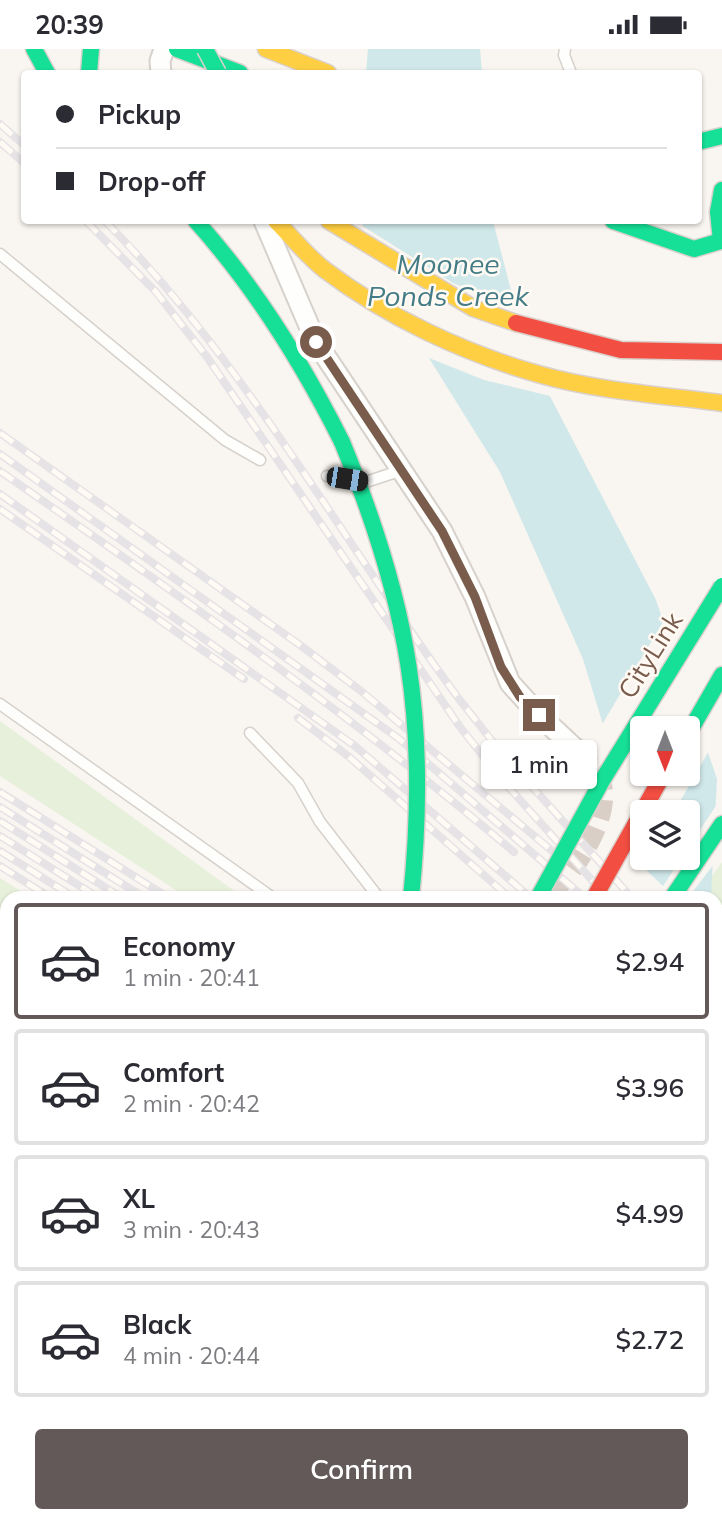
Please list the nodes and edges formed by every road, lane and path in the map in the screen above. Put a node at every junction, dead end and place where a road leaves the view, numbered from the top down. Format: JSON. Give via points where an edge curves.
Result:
{"nodes":[{"id":1,"x":34,"y":49,"type":"edge"},
{"id":2,"x":91,"y":49,"type":"edge"},
{"id":3,"x":165,"y":49,"type":"edge"},
{"id":4,"x":177,"y":49,"type":"edge"},
{"id":5,"x":205,"y":49,"type":"edge"},
{"id":6,"x":266,"y":49,"type":"edge"},
{"id":7,"x":565,"y":49,"type":"edge"},
{"id":8,"x":45,"y":70,"type":"edge"},
{"id":9,"x":89,"y":70,"type":"edge"},
{"id":10,"x":161,"y":70,"type":"edge"},
{"id":11,"x":176,"y":70,"type":"edge"},
{"id":12,"x":216,"y":70,"type":"edge"},
{"id":13,"x":232,"y":70,"type":"edge"},
{"id":14,"x":320,"y":70,"type":"edge"},
{"id":15,"x":570,"y":70,"type":"edge"},
{"id":16,"x":722,"y":137,"type":"edge"},
{"id":17,"x":702,"y":141,"type":"edge"},
{"id":18,"x":722,"y":190,"type":"edge"},
{"id":19,"x":704,"y":220,"type":"dead end"},
{"id":20,"x":199,"y":224,"type":"edge"},
{"id":21,"x":265,"y":224,"type":"edge"},
{"id":22,"x":279,"y":224,"type":"edge"},
{"id":23,"x":334,"y":224,"type":"edge"},
{"id":24,"x":622,"y":224,"type":"edge"},
{"id":25,"x":721,"y":241,"type":"edge"},
{"id":26,"x":0,"y":254,"type":"edge"},
{"id":27,"x":722,"y":352,"type":"edge"},
{"id":28,"x":722,"y":403,"type":"edge"},
{"id":29,"x":260,"y":460,"type":"dead end"},
{"id":30,"x":402,"y":470,"type":"junction"},
{"id":31,"x":327,"y":475,"type":"dead end"},
{"id":32,"x":722,"y":586,"type":"edge"},
{"id":33,"x":722,"y":675,"type":"edge"},
{"id":34,"x":0,"y":704,"type":"edge"},
{"id":35,"x":698,"y":716,"type":"edge"},
{"id":36,"x":250,"y":733,"type":"dead end"},
{"id":37,"x":583,"y":756,"type":"tunnel mouth"},
{"id":38,"x":657,"y":786,"type":"edge"},
{"id":39,"x":722,"y":824,"type":"edge"},
{"id":40,"x":263,"y":891,"type":"edge"},
{"id":41,"x":374,"y":891,"type":"edge"},
{"id":42,"x":412,"y":891,"type":"edge"},
{"id":43,"x":542,"y":891,"type":"edge"},
{"id":44,"x":598,"y":891,"type":"edge"},
{"id":45,"x":677,"y":891,"type":"edge"}],
"edges":[{"from":1,"to":8,"type":"main road"},
{"from":2,"to":9,"type":"main road"},
{"from":3,"to":10,"type":"street"},
{"from":3,"to":11,"type":"main road"},
{"from":4,"to":13,"type":"main road"},
{"from":5,"to":12,"type":"main road","bridge":true},
{"from":6,"to":14,"type":"main road"},
{"from":7,"to":15,"type":"lane"},
{"from":16,"to":17,"type":"main road"},
{"from":18,"to":25,"type":"main road","via":[[718,212]]},
{"from":19,"to":25,"type":"main road"},
{"from":20,"to":42,"type":"main road","bridge":true,"via":[[280,327],[342,442],[373,520],[409,644],[415,690],[419,809]]},
{"from":21,"to":30,"type":"street","via":[[316,342]]},
{"from":22,"to":28,"type":"main road","via":[[324,269],[463,349],[540,375]]},
{"from":23,"to":27,"type":"main road","via":[[473,308],[540,331],[621,350]]},
{"from":24,"to":25,"type":"main road","via":[[694,249]]},
{"from":26,"to":29,"type":"lane","via":[[225,440]]},
{"from":30,"to":31,"type":"lane","via":[[368,482]]},
{"from":30,"to":37,"type":"street","via":[[459,563],[510,683]]},
{"from":32,"to":43,"type":"main road","name":"CityLink","bridge":true,"via":[[639,718]]},
{"from":33,"to":35,"type":"main road"},
{"from":34,"to":40,"type":"lane"},
{"from":36,"to":41,"type":"lane","via":[[298,783],[320,822]]},
{"from":38,"to":44,"type":"main road","bridge":true},
{"from":39,"to":45,"type":"main road"}]}
